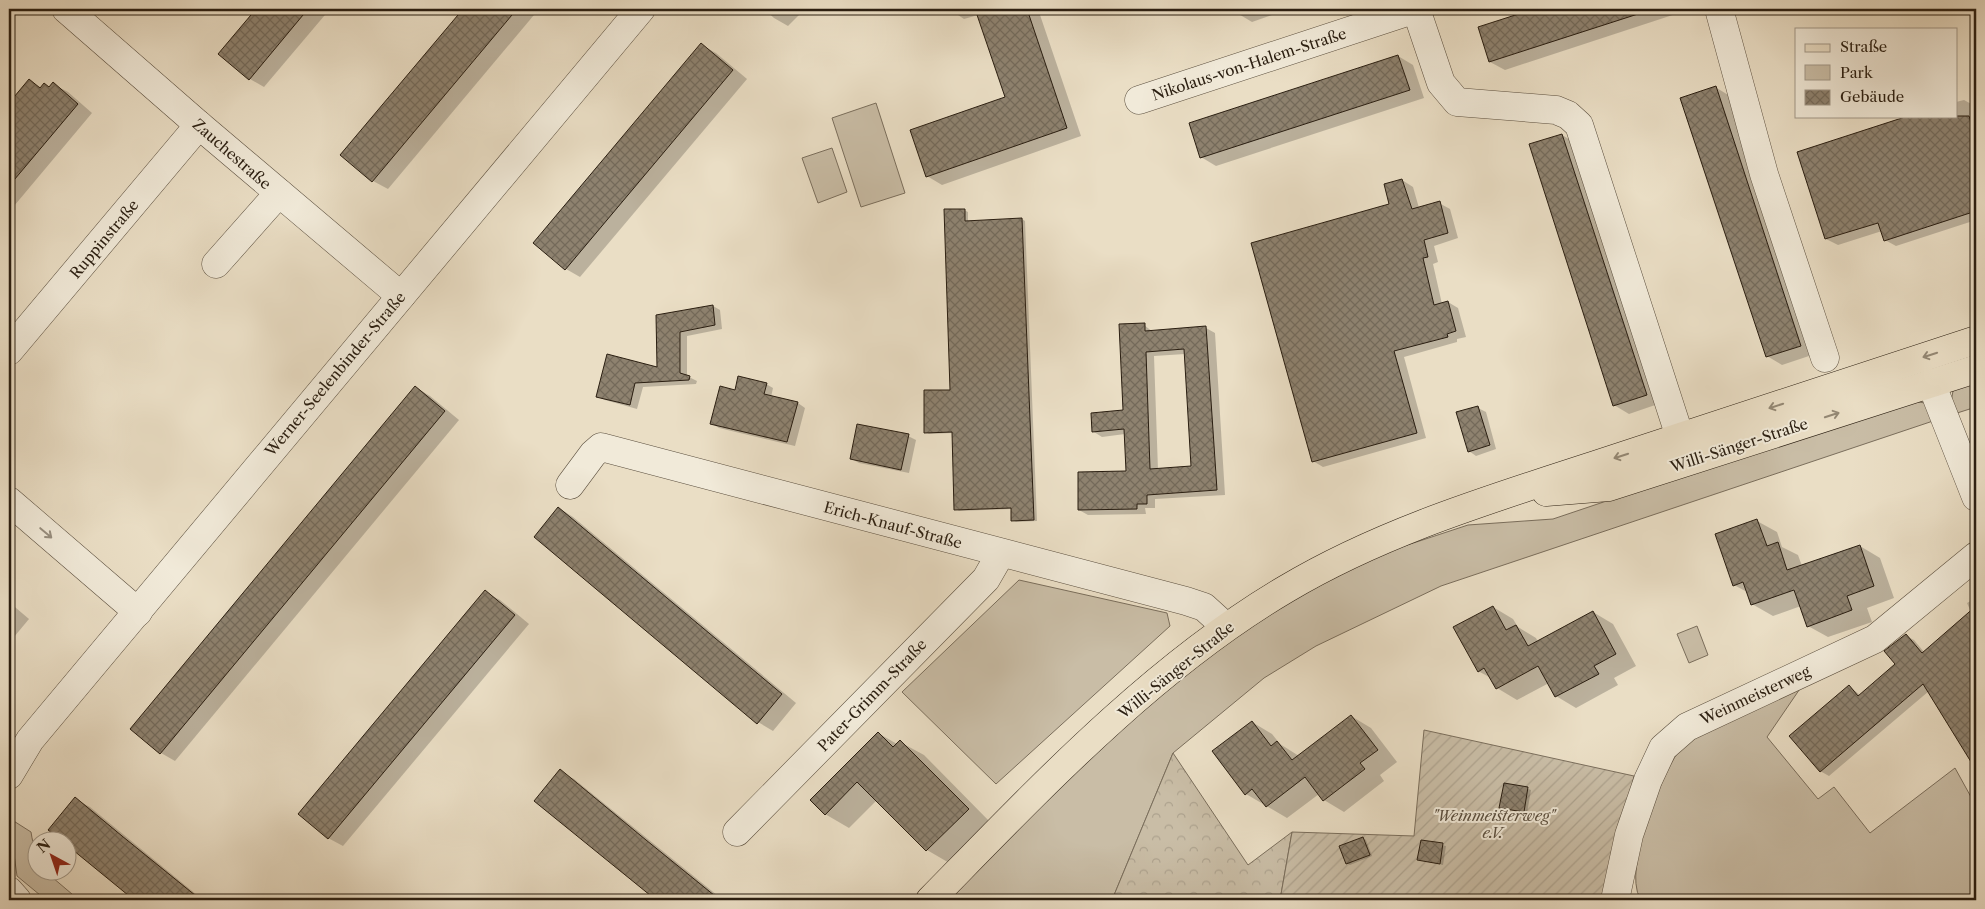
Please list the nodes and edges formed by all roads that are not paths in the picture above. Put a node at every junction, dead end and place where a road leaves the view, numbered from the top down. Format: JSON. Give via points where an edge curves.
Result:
{"nodes":[{"id":1,"x":66,"y":9,"type":"edge"},
{"id":2,"x":641,"y":9,"type":"edge"},
{"id":3,"x":1416,"y":9,"type":"edge"},
{"id":4,"x":1719,"y":9,"type":"edge"},
{"id":5,"x":1139,"y":100,"type":"dead end"},
{"id":6,"x":199,"y":126,"type":"junction"},
{"id":7,"x":279,"y":193,"type":"junction"},
{"id":8,"x":216,"y":264,"type":"dead end"},
{"id":9,"x":401,"y":296,"type":"junction"},
{"id":10,"x":1976,"y":340,"type":"edge"},
{"id":11,"x":9,"y":351,"type":"edge"},
{"id":12,"x":1825,"y":358,"type":"dead end"},
{"id":13,"x":1976,"y":369,"type":"edge"},
{"id":14,"x":1931,"y":383,"type":"junction"},
{"id":15,"x":1680,"y":437,"type":"junction"},
{"id":16,"x":570,"y":485,"type":"dead end"},
{"id":17,"x":1498,"y":497,"type":"junction"},
{"id":18,"x":1976,"y":497,"type":"edge"},
{"id":19,"x":9,"y":501,"type":"edge"},
{"id":20,"x":1001,"y":554,"type":"junction"},
{"id":21,"x":1976,"y":556,"type":"edge"},
{"id":22,"x":138,"y":612,"type":"junction"},
{"id":23,"x":1226,"y":627,"type":"junction"},
{"id":24,"x":30,"y":740,"type":"junction"},
{"id":25,"x":9,"y":757,"type":"edge"},
{"id":26,"x":9,"y":775,"type":"edge"},
{"id":27,"x":737,"y":832,"type":"dead end"},
{"id":28,"x":9,"y":891,"type":"edge"},
{"id":29,"x":1617,"y":899,"type":"edge"},
{"id":30,"x":18,"y":900,"type":"edge"},
{"id":31,"x":930,"y":900,"type":"edge"}],
"edges":[{"from":1,"to":6,"type":"street","name":"Zauchestraße"},
{"from":2,"to":9,"type":"street","name":"Werner-Seelenbinder-Straße"},
{"from":3,"to":5,"type":"street","name":"Nikolaus-von-Halem-Straße"},
{"from":3,"to":15,"type":"street","name":"Willi-Sänger-Straße","via":[[1441,83],[1457,102],[1556,110],[1568,115],[1578,125]]},
{"from":4,"to":12,"type":"street","via":[[1764,174]]},
{"from":6,"to":7,"type":"street","name":"Zauchestraße"},
{"from":6,"to":11,"type":"street","name":"Ruppinstraße"},
{"from":7,"to":8,"type":"street"},
{"from":7,"to":9,"type":"street","name":"Zauchestraße"},
{"from":9,"to":22,"type":"street","name":"Werner-Seelenbinder-Straße"},
{"from":10,"to":15,"type":"main road","name":"Willi-Sänger-Straße","one_way":true},
{"from":13,"to":14,"type":"main road","name":"Willi-Sänger-Straße"},
{"from":17,"to":14,"type":"main road","name":"Willi-Sänger-Straße","one_way":true,"via":[[1609,487]]},
{"from":14,"to":18,"type":"street"},
{"from":15,"to":17,"type":"main road","name":"Willi-Sänger-Straße","one_way":true},
{"from":16,"to":20,"type":"street","name":"Erich-Knauf-Straße","via":[[601,447]]},
{"from":17,"to":23,"type":"main road","name":"Willi-Sänger-Straße","via":[[1367,547],[1287,588]]},
{"from":19,"to":22,"type":"street","one_way":true},
{"from":20,"to":23,"type":"street","name":"Erich-Knauf-Straße","via":[[1044,562],[1186,600],[1204,607]]},
{"from":20,"to":27,"type":"street","name":"Pater-Grimm-Straße","via":[[986,579]]},
{"from":21,"to":29,"type":"street","name":"Weinmeisterweg","via":[[1875,638],[1688,727],[1663,748],[1629,835]]},
{"from":22,"to":24,"type":"street","name":"Werner-Seelenbinder-Straße"},
{"from":23,"to":31,"type":"main road","name":"Willi-Sänger-Straße","via":[[1146,691],[1060,770]]},
{"from":24,"to":25,"type":"street","name":"Werner-Seelenbinder-Straße"},
{"from":24,"to":26,"type":"street","name":"Werner-Seelenbinder-Straße"},
{"from":28,"to":30,"type":"street"}]}
